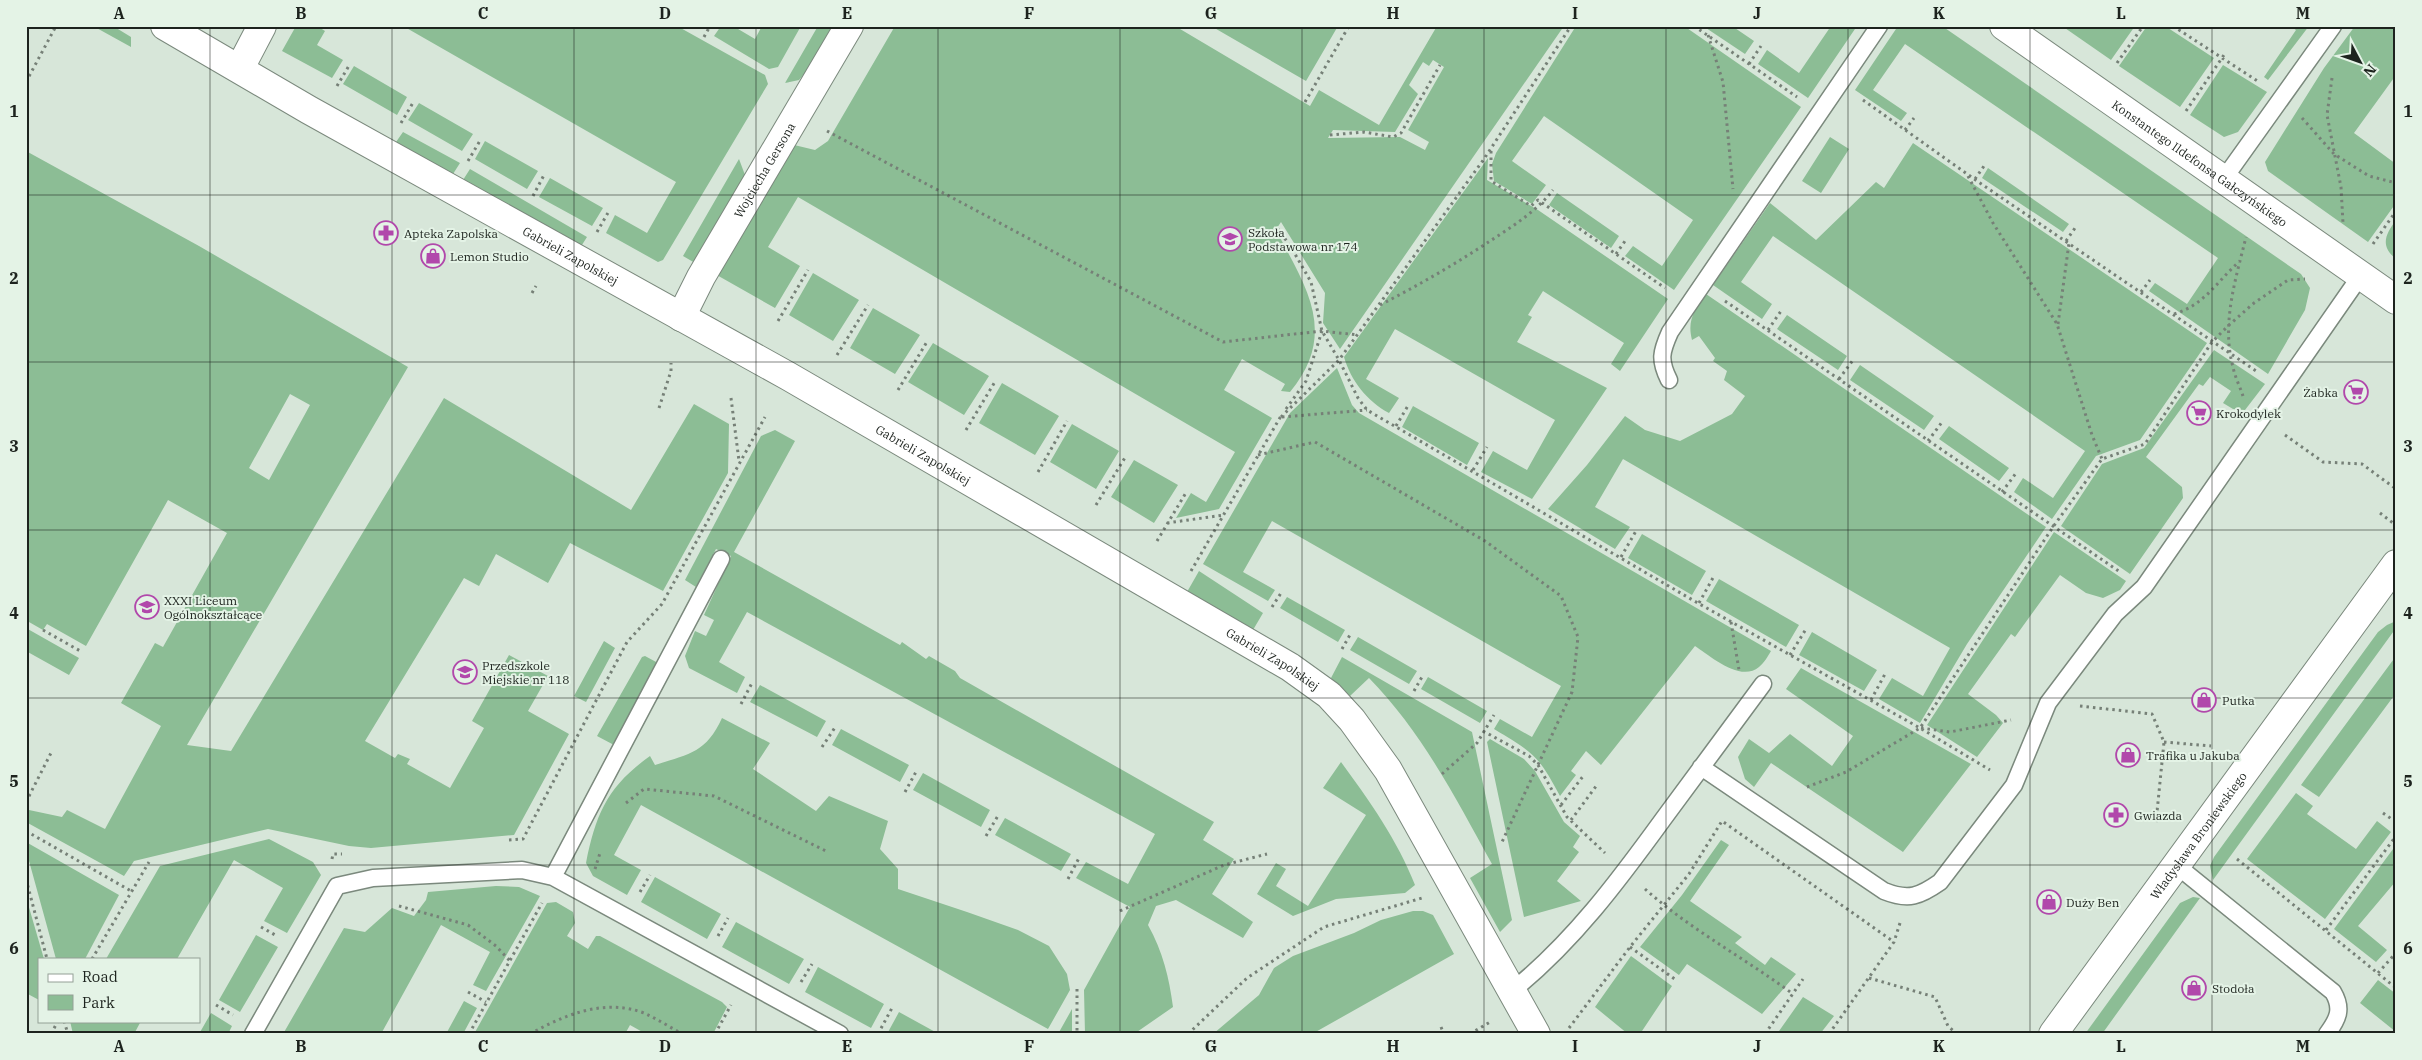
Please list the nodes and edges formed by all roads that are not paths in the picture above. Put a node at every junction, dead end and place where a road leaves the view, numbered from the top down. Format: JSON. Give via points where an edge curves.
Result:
{"nodes":[{"id":1,"x":165,"y":26,"type":"edge"},
{"id":2,"x":262,"y":26,"type":"edge"},
{"id":3,"x":849,"y":26,"type":"edge"},
{"id":4,"x":1880,"y":26,"type":"edge"},
{"id":5,"x":2004,"y":26,"type":"edge"},
{"id":6,"x":2333,"y":26,"type":"edge"},
{"id":7,"x":240,"y":68,"type":"junction"},
{"id":8,"x":2223,"y":180,"type":"junction"},
{"id":9,"x":2365,"y":263,"type":"junction"},
{"id":10,"x":2396,"y":300,"type":"edge"},
{"id":11,"x":682,"y":317,"type":"junction"},
{"id":12,"x":1669,"y":380,"type":"dead end"},
{"id":13,"x":721,"y":559,"type":"dead end"},
{"id":14,"x":2394,"y":571,"type":"edge"},
{"id":15,"x":1763,"y":684,"type":"dead end"},
{"id":16,"x":1702,"y":767,"type":"junction"},
{"id":17,"x":2176,"y":865,"type":"junction"},
{"id":18,"x":553,"y":877,"type":"junction"},
{"id":19,"x":1512,"y":991,"type":"junction"},
{"id":20,"x":252,"y":1034,"type":"edge"},
{"id":21,"x":840,"y":1034,"type":"edge"},
{"id":22,"x":1536,"y":1034,"type":"edge"},
{"id":23,"x":2053,"y":1034,"type":"edge"},
{"id":24,"x":2327,"y":1034,"type":"edge"}],
"edges":[{"from":1,"to":7,"type":"street","name":"Gabrieli Zapolskiej"},
{"from":2,"to":7,"type":"street"},
{"from":3,"to":11,"type":"street","name":"Wojciecha Gersona","via":[[701,277]]},
{"from":4,"to":12,"type":"lane","via":[[1670,332],[1661,352]]},
{"from":5,"to":8,"type":"street","name":"Konstantego Ildefonsa Gałczyńskiego"},
{"from":6,"to":8,"type":"lane"},
{"from":7,"to":11,"type":"street","name":"Gabrieli Zapolskiej"},
{"from":8,"to":9,"type":"street","name":"Konstantego Ildefonsa Gałczyńskiego"},
{"from":9,"to":10,"type":"street","name":"Konstantego Ildefonsa Gałczyńskiego"},
{"from":9,"to":16,"type":"lane","via":[[2144,587],[2115,614],[2048,703],[2014,785],[1940,882],[1924,893],[1907,898],[1884,891]]},
{"from":11,"to":19,"type":"street","name":"Gabrieli Zapolskiej","via":[[1282,661],[1329,695],[1352,720],[1388,770]]},
{"from":13,"to":18,"type":"lane"},
{"from":14,"to":17,"type":"street","name":"Władysława Broniewskiego"},
{"from":15,"to":16,"type":"lane"},
{"from":16,"to":19,"type":"lane","via":[[1591,915],[1537,971]]},
{"from":17,"to":23,"type":"street","name":"Władysława Broniewskiego"},
{"from":17,"to":24,"type":"lane","via":[[2333,992],[2339,1002],[2340,1013]]},
{"from":18,"to":20,"type":"lane","via":[[522,870],[373,878],[338,886]]},
{"from":18,"to":21,"type":"lane"},
{"from":19,"to":22,"type":"street","name":"Gabrieli Zapolskiej"}]}
